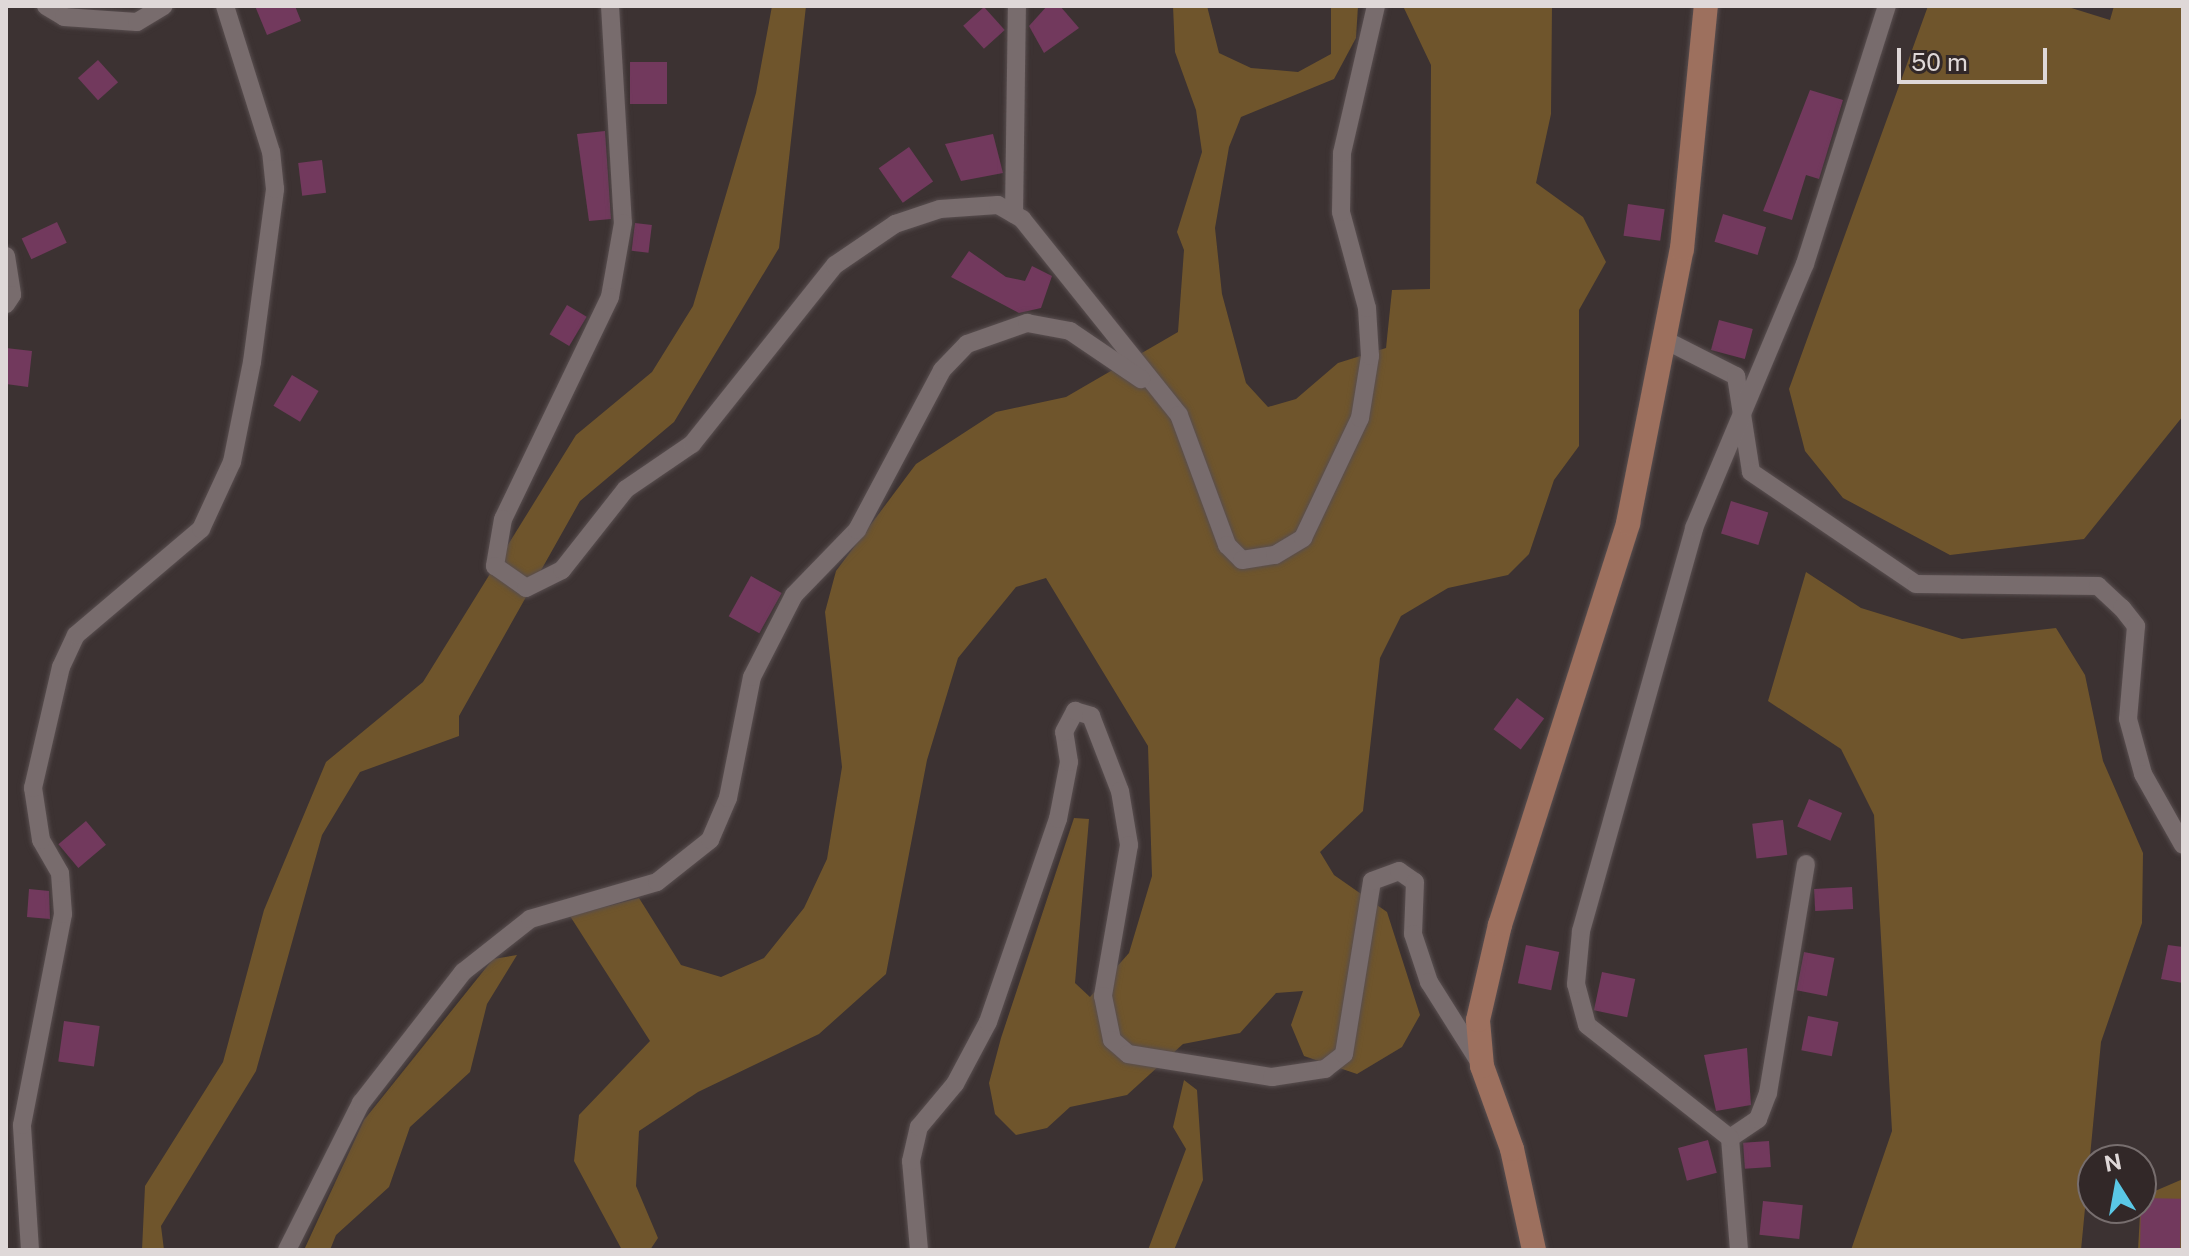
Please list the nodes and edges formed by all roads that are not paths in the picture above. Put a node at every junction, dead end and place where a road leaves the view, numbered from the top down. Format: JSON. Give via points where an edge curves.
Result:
{"nodes":[{"id":1,"x":46,"y":6,"type":"edge"},
{"id":2,"x":164,"y":6,"type":"edge"},
{"id":3,"x":225,"y":6,"type":"edge"},
{"id":4,"x":610,"y":6,"type":"edge"},
{"id":5,"x":1017,"y":6,"type":"edge"},
{"id":6,"x":1376,"y":6,"type":"edge"},
{"id":7,"x":1706,"y":6,"type":"edge"},
{"id":8,"x":1887,"y":6,"type":"edge"},
{"id":9,"x":1014,"y":214,"type":"junction"},
{"id":10,"x":6,"y":256,"type":"edge"},
{"id":11,"x":6,"y":304,"type":"edge"},
{"id":12,"x":1665,"y":340,"type":"junction"},
{"id":13,"x":1160,"y":392,"type":"junction"},
{"id":14,"x":1744,"y":396,"type":"junction"},
{"id":15,"x":2183,"y":845,"type":"edge"},
{"id":16,"x":1806,"y":864,"type":"dead end"},
{"id":17,"x":1482,"y":1066,"type":"junction"},
{"id":18,"x":1730,"y":1138,"type":"junction"},
{"id":19,"x":30,"y":1250,"type":"edge"},
{"id":20,"x":287,"y":1250,"type":"edge"},
{"id":21,"x":919,"y":1250,"type":"edge"},
{"id":22,"x":1534,"y":1250,"type":"edge"},
{"id":23,"x":1739,"y":1250,"type":"edge"}],
"edges":[{"from":1,"to":2,"type":"street","via":[[64,17],[137,22]]},
{"from":3,"to":19,"type":"street","via":[[271,152],[275,189],[252,362],[232,462],[201,529],[76,635],[61,667],[33,788],[41,840],[60,873],[63,914],[22,1125]]},
{"from":4,"to":9,"type":"street","via":[[623,223],[613,283],[503,519],[495,566],[510,582],[526,588],[562,570],[626,489],[692,444],[835,265],[895,224],[940,209],[998,205]]},
{"from":5,"to":9,"type":"street"},
{"from":6,"to":13,"type":"street","via":[[1342,153],[1341,212],[1367,308],[1370,356],[1360,418],[1303,538],[1275,555],[1242,560],[1227,545],[1179,415]]},
{"from":7,"to":12,"type":"street","via":[[1682,249]]},
{"from":8,"to":14,"type":"street","via":[[1805,264]]},
{"from":9,"to":13,"type":"street"},
{"from":10,"to":11,"type":"street","via":[[12,295]]},
{"from":12,"to":14,"type":"street","via":[[1736,376]]},
{"from":12,"to":17,"type":"street","via":[[1628,523],[1500,925],[1478,1020]]},
{"from":13,"to":20,"type":"street","via":[[1070,331],[1027,323],[967,344],[942,370],[857,530],[794,595],[752,677],[728,798],[710,840],[657,882],[530,919],[463,972],[361,1103]]},
{"from":14,"to":15,"type":"street","via":[[1751,472],[1916,584],[2098,586],[2122,608],[2136,626],[2128,719],[2143,774]]},
{"from":14,"to":18,"type":"street","via":[[1694,528],[1581,931],[1576,984],[1587,1025],[1611,1050],[1707,1114]]},
{"from":16,"to":18,"type":"street","via":[[1768,1093],[1758,1119]]},
{"from":17,"to":21,"type":"street","via":[[1429,982],[1413,934],[1415,882],[1399,871],[1372,881],[1344,1054],[1325,1069],[1272,1077],[1128,1054],[1112,1040],[1103,996],[1129,845],[1120,791],[1091,716],[1075,711],[1064,732],[1069,762],[1058,819],[988,1022],[955,1084],[919,1127],[911,1161]]},
{"from":17,"to":22,"type":"street","via":[[1512,1149]]},
{"from":18,"to":23,"type":"street"}]}
